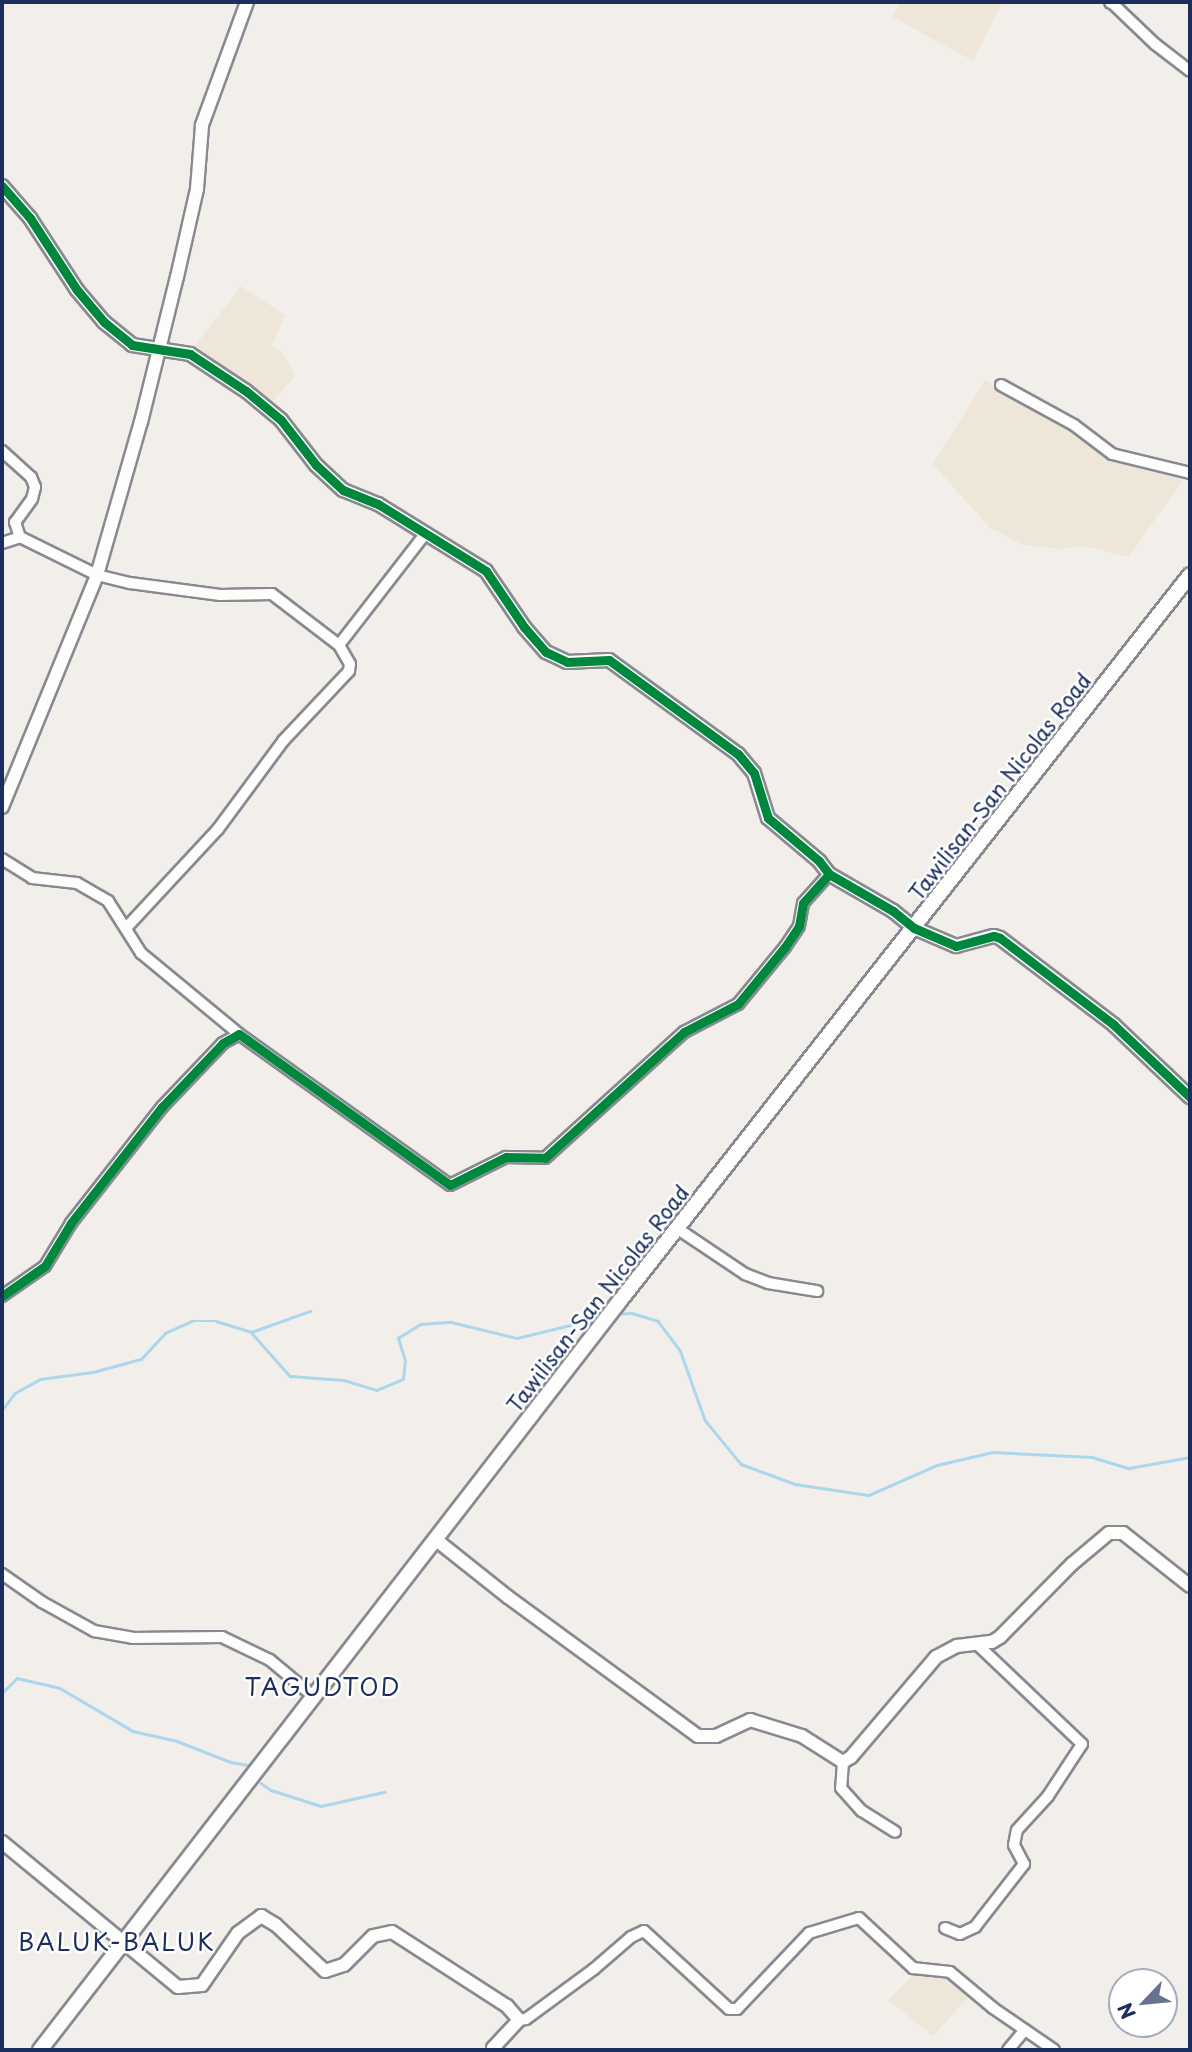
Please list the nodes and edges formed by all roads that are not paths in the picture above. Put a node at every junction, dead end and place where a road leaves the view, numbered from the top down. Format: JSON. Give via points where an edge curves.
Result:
{"nodes":[{"id":1,"x":247,"y":2,"type":"edge"},
{"id":2,"x":1111,"y":2,"type":"edge"},
{"id":3,"x":1190,"y":71,"type":"edge"},
{"id":4,"x":2,"y":186,"type":"edge"},
{"id":5,"x":160,"y":348,"type":"junction"},
{"id":6,"x":1001,"y":386,"type":"dead end"},
{"id":7,"x":2,"y":452,"type":"edge"},
{"id":8,"x":1190,"y":473,"type":"edge"},
{"id":9,"x":426,"y":533,"type":"junction"},
{"id":10,"x":20,"y":537,"type":"junction"},
{"id":11,"x":2,"y":543,"type":"edge"},
{"id":12,"x":97,"y":575,"type":"junction"},
{"id":13,"x":1190,"y":575,"type":"edge"},
{"id":14,"x":339,"y":646,"type":"junction"},
{"id":15,"x":2,"y":807,"type":"edge"},
{"id":16,"x":2,"y":859,"type":"edge"},
{"id":17,"x":830,"y":874,"type":"junction"},
{"id":18,"x":126,"y":928,"type":"junction"},
{"id":19,"x":914,"y":928,"type":"junction"},
{"id":20,"x":239,"y":1034,"type":"junction"},
{"id":21,"x":1190,"y":1097,"type":"edge"},
{"id":22,"x":678,"y":1229,"type":"junction"},
{"id":23,"x":817,"y":1291,"type":"dead end"},
{"id":24,"x":2,"y":1296,"type":"edge"},
{"id":25,"x":435,"y":1539,"type":"junction"},
{"id":26,"x":2,"y":1574,"type":"edge"},
{"id":27,"x":1190,"y":1586,"type":"edge"},
{"id":28,"x":977,"y":1644,"type":"junction"},
{"id":29,"x":313,"y":1696,"type":"junction"},
{"id":30,"x":843,"y":1762,"type":"junction"},
{"id":31,"x":895,"y":1832,"type":"dead end"},
{"id":32,"x":2,"y":1842,"type":"edge"},
{"id":33,"x":945,"y":1928,"type":"dead end"},
{"id":34,"x":122,"y":1943,"type":"junction"},
{"id":35,"x":519,"y":2020,"type":"junction"},
{"id":36,"x":1025,"y":2030,"type":"junction"},
{"id":37,"x":40,"y":2050,"type":"edge"},
{"id":38,"x":493,"y":2050,"type":"edge"},
{"id":39,"x":1008,"y":2050,"type":"edge"},
{"id":40,"x":1054,"y":2050,"type":"edge"}],
"edges":[{"from":1,"to":5,"type":"street","via":[[202,125],[197,189]]},
{"from":2,"to":3,"type":"street"},
{"from":4,"to":5,"type":"street","via":[[104,322],[132,345]]},
{"from":5,"to":9,"type":"street","via":[[190,354],[246,391],[281,420],[316,465],[343,490]]},
{"from":5,"to":12,"type":"street"},
{"from":6,"to":8,"type":"street","via":[[1074,425],[1112,454]]},
{"from":7,"to":10,"type":"street","via":[[36,487],[15,522]]},
{"from":9,"to":14,"type":"street"},
{"from":9,"to":17,"type":"street","via":[[486,570],[546,652],[567,662],[609,660],[738,754],[754,773],[768,818]]},
{"from":10,"to":11,"type":"street"},
{"from":10,"to":12,"type":"street"},
{"from":12,"to":14,"type":"street","via":[[220,595],[272,594]]},
{"from":12,"to":15,"type":"street"},
{"from":13,"to":19,"type":"main road","name":"Tawilisan-San Nicolas Road"},
{"from":14,"to":18,"type":"street","via":[[350,664],[349,671],[283,741],[218,829]]},
{"from":16,"to":18,"type":"street","via":[[32,878],[77,883],[108,901]]},
{"from":17,"to":19,"type":"street"},
{"from":17,"to":20,"type":"street","via":[[803,903],[799,926],[785,947],[738,1004],[684,1032],[545,1158],[506,1157],[450,1185]]},
{"from":18,"to":20,"type":"street","via":[[141,953]]},
{"from":19,"to":21,"type":"street","via":[[956,946],[1000,938],[1114,1025]]},
{"from":19,"to":22,"type":"main road","name":"Tawilisan-San Nicolas Road"},
{"from":20,"to":24,"type":"street","via":[[223,1043],[162,1107],[71,1223],[45,1266]]},
{"from":22,"to":23,"type":"street","via":[[745,1274]]},
{"from":22,"to":25,"type":"main road","name":"Tawilisan-San Nicolas Road"},
{"from":25,"to":29,"type":"main road","name":"Tawilisan-San Nicolas Road"},
{"from":25,"to":30,"type":"street","via":[[698,1736],[716,1736],[750,1720],[802,1736]]},
{"from":26,"to":29,"type":"street","via":[[94,1631],[132,1638],[222,1637],[270,1660]]},
{"from":27,"to":28,"type":"street","via":[[1123,1533],[1109,1533],[1000,1637]]},
{"from":28,"to":30,"type":"street","via":[[957,1646],[936,1657]]},
{"from":28,"to":33,"type":"street","via":[[1082,1744],[1048,1796],[1017,1830],[1014,1845],[1024,1864],[975,1927],[960,1934]]},
{"from":29,"to":34,"type":"main road","name":"Tawilisan-San Nicolas Road"},
{"from":30,"to":31,"type":"street","via":[[841,1788],[862,1811]]},
{"from":32,"to":34,"type":"street"},
{"from":34,"to":35,"type":"street","via":[[178,1987],[202,1985],[238,1933],[261,1916],[325,1971],[344,1965],[373,1936],[392,1932],[507,2006]]},
{"from":34,"to":37,"type":"main road","name":"Tawilisan-San Nicolas Road"},
{"from":35,"to":36,"type":"street","via":[[526,2020],[644,1931],[729,2009],[737,2008],[809,1933],[859,1918],[914,1968],[950,1972]]},
{"from":35,"to":38,"type":"street"},
{"from":36,"to":39,"type":"street"},
{"from":36,"to":40,"type":"street"}]}
